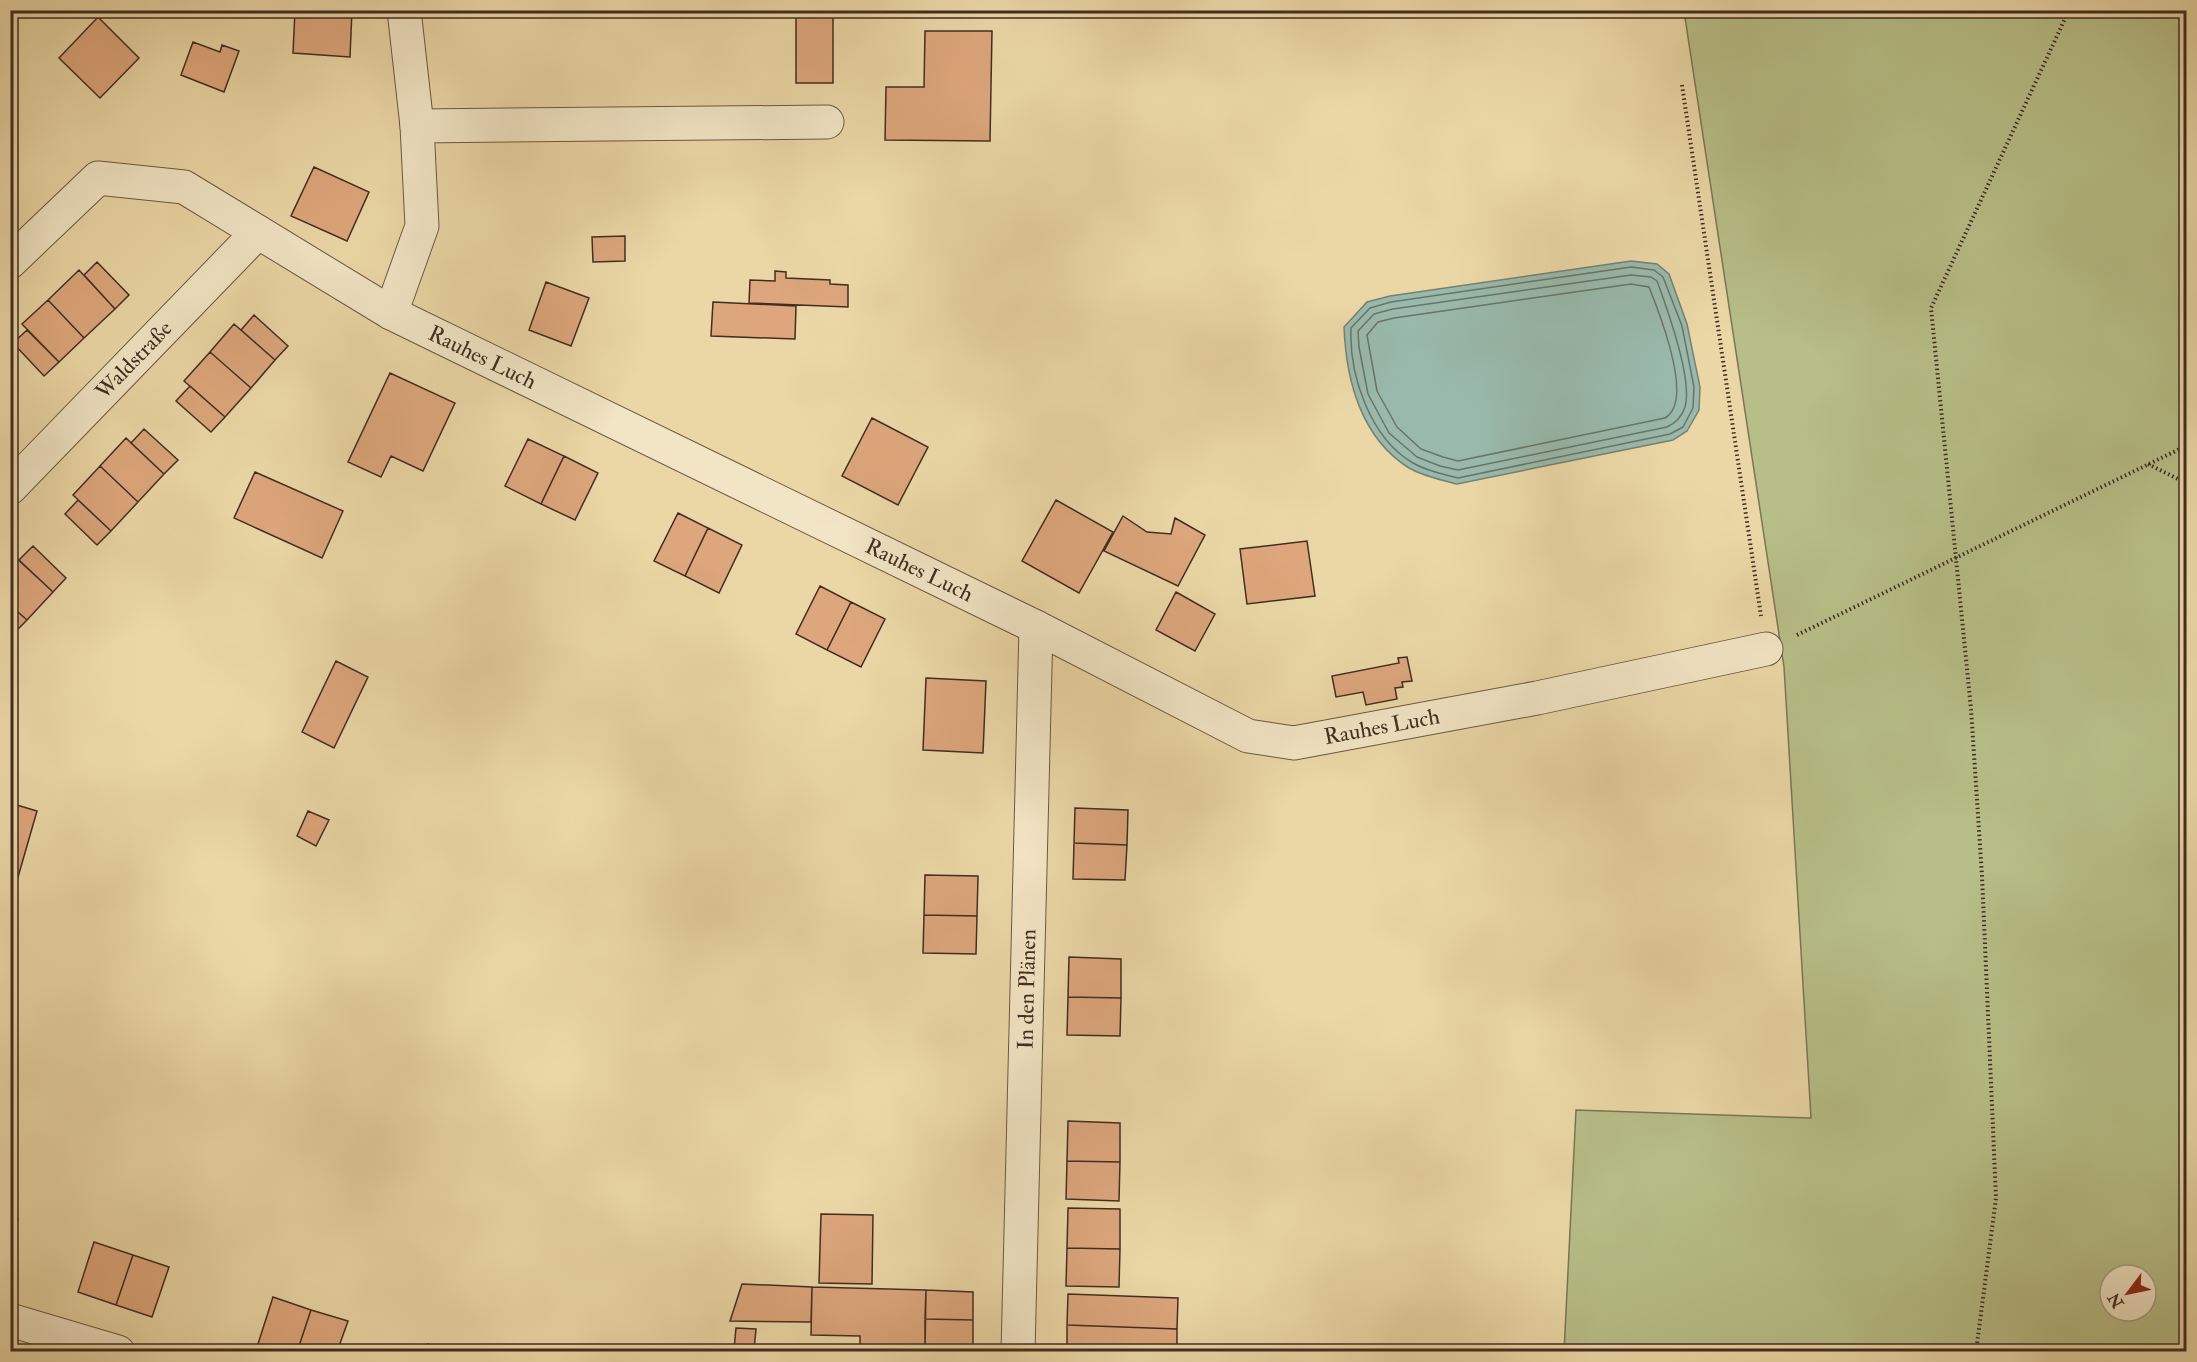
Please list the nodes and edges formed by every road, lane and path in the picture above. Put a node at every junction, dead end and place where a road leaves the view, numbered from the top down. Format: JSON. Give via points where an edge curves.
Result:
{"nodes":[{"id":1,"x":404,"y":10,"type":"edge"},
{"id":2,"x":2069,"y":10,"type":"edge"},
{"id":3,"x":1682,"y":86,"type":"dead end"},
{"id":4,"x":827,"y":122,"type":"dead end"},
{"id":5,"x":417,"y":126,"type":"junction"},
{"id":6,"x":258,"y":232,"type":"junction"},
{"id":7,"x":10,"y":262,"type":"edge"},
{"id":8,"x":391,"y":313,"type":"junction"},
{"id":9,"x":2187,"y":446,"type":"edge"},
{"id":10,"x":2148,"y":464,"type":"junction"},
{"id":11,"x":2187,"y":483,"type":"edge"},
{"id":12,"x":10,"y":488,"type":"edge"},
{"id":13,"x":1955,"y":558,"type":"junction"},
{"id":14,"x":1036,"y":627,"type":"junction"},
{"id":15,"x":1766,"y":649,"type":"junction"},
{"id":16,"x":10,"y":1320,"type":"edge"},
{"id":17,"x":118,"y":1352,"type":"edge"},
{"id":18,"x":1018,"y":1352,"type":"edge"},
{"id":19,"x":1976,"y":1352,"type":"edge"}],
"edges":[{"from":1,"to":5,"type":"street"},
{"from":2,"to":13,"type":"path","via":[[1931,308]]},
{"from":3,"to":15,"type":"path"},
{"from":4,"to":5,"type":"street"},
{"from":5,"to":8,"type":"street","via":[[422,226]]},
{"from":6,"to":7,"type":"street","via":[[184,187],[98,178]]},
{"from":6,"to":8,"type":"street"},
{"from":6,"to":12,"type":"street","name":"Waldstraße"},
{"from":8,"to":14,"type":"street","name":"Rauhes Luch"},
{"from":9,"to":10,"type":"path"},
{"from":10,"to":11,"type":"path"},
{"from":10,"to":13,"type":"path"},
{"from":13,"to":15,"type":"path"},
{"from":13,"to":19,"type":"path","via":[[1982,887],[1996,1198]]},
{"from":14,"to":15,"type":"street","name":"Rauhes Luch","via":[[1248,736],[1294,742],[1537,698]]},
{"from":14,"to":18,"type":"street","name":"In den Plänen"},
{"from":16,"to":17,"type":"street"}]}
